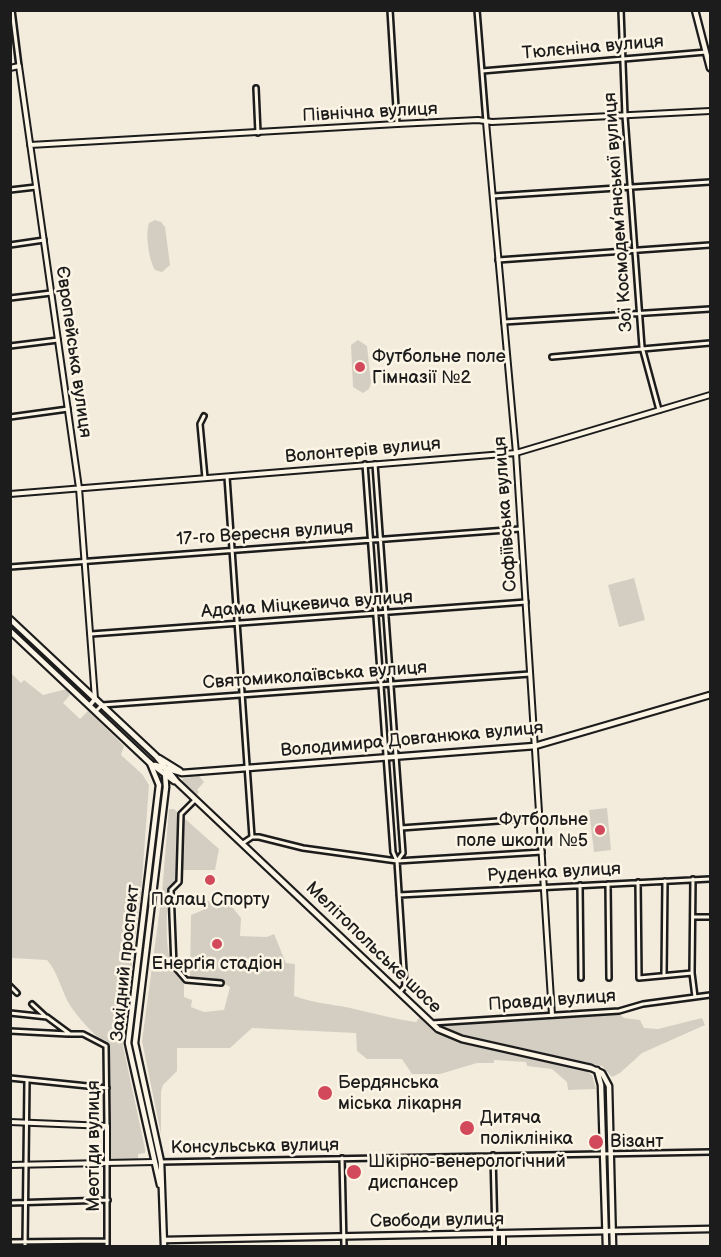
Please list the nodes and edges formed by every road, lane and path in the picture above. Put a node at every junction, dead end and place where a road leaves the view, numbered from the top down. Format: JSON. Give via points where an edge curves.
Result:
{"nodes":[{"id":1,"x":12,"y":10,"type":"edge"},
{"id":2,"x":390,"y":10,"type":"edge"},
{"id":3,"x":477,"y":10,"type":"edge"},
{"id":4,"x":621,"y":10,"type":"edge"},
{"id":5,"x":695,"y":10,"type":"edge"},
{"id":6,"x":706,"y":52,"type":"junction"},
{"id":7,"x":623,"y":60,"type":"junction"},
{"id":8,"x":19,"y":66,"type":"junction"},
{"id":9,"x":10,"y":68,"type":"edge"},
{"id":10,"x":711,"y":68,"type":"edge"},
{"id":11,"x":482,"y":71,"type":"junction"},
{"id":12,"x":256,"y":88,"type":"dead end"},
{"id":13,"x":711,"y":111,"type":"edge"},
{"id":14,"x":625,"y":116,"type":"junction"},
{"id":15,"x":486,"y":122,"type":"junction"},
{"id":16,"x":397,"y":124,"type":"junction"},
{"id":17,"x":258,"y":133,"type":"junction"},
{"id":18,"x":30,"y":146,"type":"junction"},
{"id":19,"x":711,"y":182,"type":"edge"},
{"id":20,"x":36,"y":187,"type":"junction"},
{"id":21,"x":631,"y":187,"type":"junction"},
{"id":22,"x":10,"y":190,"type":"edge"},
{"id":23,"x":493,"y":196,"type":"junction"},
{"id":24,"x":44,"y":240,"type":"junction"},
{"id":25,"x":10,"y":244,"type":"edge"},
{"id":26,"x":711,"y":244,"type":"edge"},
{"id":27,"x":636,"y":250,"type":"junction"},
{"id":28,"x":498,"y":260,"type":"junction"},
{"id":29,"x":51,"y":293,"type":"junction"},
{"id":30,"x":10,"y":298,"type":"edge"},
{"id":31,"x":711,"y":309,"type":"edge"},
{"id":32,"x":640,"y":312,"type":"junction"},
{"id":33,"x":504,"y":322,"type":"junction"},
{"id":34,"x":58,"y":340,"type":"junction"},
{"id":35,"x":711,"y":343,"type":"edge"},
{"id":36,"x":10,"y":346,"type":"edge"},
{"id":37,"x":642,"y":347,"type":"junction"},
{"id":38,"x":552,"y":357,"type":"dead end"},
{"id":39,"x":711,"y":395,"type":"edge"},
{"id":40,"x":68,"y":409,"type":"junction"},
{"id":41,"x":659,"y":410,"type":"junction"},
{"id":42,"x":204,"y":416,"type":"dead end"},
{"id":43,"x":10,"y":417,"type":"edge"},
{"id":44,"x":516,"y":453,"type":"junction"},
{"id":45,"x":365,"y":464,"type":"junction"},
{"id":46,"x":375,"y":464,"type":"junction"},
{"id":47,"x":227,"y":476,"type":"junction"},
{"id":48,"x":205,"y":478,"type":"junction"},
{"id":49,"x":79,"y":488,"type":"junction"},
{"id":50,"x":10,"y":494,"type":"edge"},
{"id":51,"x":521,"y":529,"type":"junction"},
{"id":52,"x":380,"y":539,"type":"junction"},
{"id":53,"x":370,"y":540,"type":"junction"},
{"id":54,"x":232,"y":550,"type":"junction"},
{"id":55,"x":85,"y":561,"type":"junction"},
{"id":56,"x":10,"y":567,"type":"edge"},
{"id":57,"x":526,"y":602,"type":"junction"},
{"id":58,"x":385,"y":612,"type":"junction"},
{"id":59,"x":375,"y":613,"type":"junction"},
{"id":60,"x":10,"y":619,"type":"edge"},
{"id":61,"x":237,"y":624,"type":"junction"},
{"id":62,"x":10,"y":631,"type":"edge"},
{"id":63,"x":91,"y":634,"type":"junction"},
{"id":64,"x":530,"y":674,"type":"junction"},
{"id":65,"x":94,"y":680,"type":"junction"},
{"id":66,"x":380,"y":684,"type":"junction"},
{"id":67,"x":390,"y":684,"type":"junction"},
{"id":68,"x":81,"y":686,"type":"junction"},
{"id":69,"x":243,"y":695,"type":"junction"},
{"id":70,"x":711,"y":695,"type":"edge"},
{"id":71,"x":96,"y":699,"type":"junction"},
{"id":72,"x":90,"y":705,"type":"junction"},
{"id":73,"x":102,"y":705,"type":"junction"},
{"id":74,"x":96,"y":711,"type":"junction"},
{"id":75,"x":535,"y":746,"type":"junction"},
{"id":76,"x":156,"y":756,"type":"junction"},
{"id":77,"x":396,"y":756,"type":"junction"},
{"id":78,"x":386,"y":757,"type":"junction"},
{"id":79,"x":150,"y":763,"type":"junction"},
{"id":80,"x":247,"y":768,"type":"junction"},
{"id":81,"x":182,"y":773,"type":"junction"},
{"id":82,"x":168,"y":775,"type":"junction"},
{"id":83,"x":195,"y":799,"type":"junction"},
{"id":84,"x":540,"y":818,"type":"junction"},
{"id":85,"x":401,"y":828,"type":"junction"},
{"id":86,"x":252,"y":837,"type":"junction"},
{"id":87,"x":243,"y":843,"type":"junction"},
{"id":88,"x":542,"y":852,"type":"junction"},
{"id":89,"x":397,"y":861,"type":"junction"},
{"id":90,"x":693,"y":879,"type":"junction"},
{"id":91,"x":711,"y":879,"type":"edge"},
{"id":92,"x":665,"y":881,"type":"junction"},
{"id":93,"x":638,"y":882,"type":"junction"},
{"id":94,"x":608,"y":884,"type":"junction"},
{"id":95,"x":580,"y":885,"type":"junction"},
{"id":96,"x":544,"y":886,"type":"junction"},
{"id":97,"x":399,"y":895,"type":"junction"},
{"id":98,"x":694,"y":917,"type":"junction"},
{"id":99,"x":711,"y":917,"type":"edge"},
{"id":100,"x":692,"y":973,"type":"junction"},
{"id":101,"x":664,"y":976,"type":"junction"},
{"id":102,"x":581,"y":978,"type":"dead end"},
{"id":103,"x":609,"y":978,"type":"dead end"},
{"id":104,"x":221,"y":983,"type":"dead end"},
{"id":105,"x":10,"y":986,"type":"edge"},
{"id":106,"x":400,"y":992,"type":"junction"},
{"id":107,"x":17,"y":993,"type":"dead end"},
{"id":108,"x":711,"y":995,"type":"edge"},
{"id":109,"x":695,"y":997,"type":"junction"},
{"id":110,"x":32,"y":1004,"type":"dead end"},
{"id":111,"x":10,"y":1013,"type":"edge"},
{"id":112,"x":552,"y":1015,"type":"junction"},
{"id":113,"x":47,"y":1017,"type":"junction"},
{"id":114,"x":431,"y":1023,"type":"junction"},
{"id":115,"x":10,"y":1031,"type":"edge"},
{"id":116,"x":69,"y":1034,"type":"junction"},
{"id":117,"x":597,"y":1070,"type":"junction"},
{"id":118,"x":10,"y":1078,"type":"edge"},
{"id":119,"x":27,"y":1080,"type":"junction"},
{"id":120,"x":107,"y":1088,"type":"junction"},
{"id":121,"x":10,"y":1122,"type":"edge"},
{"id":122,"x":24,"y":1122,"type":"junction"},
{"id":123,"x":107,"y":1125,"type":"junction"},
{"id":124,"x":711,"y":1152,"type":"edge"},
{"id":125,"x":610,"y":1153,"type":"junction"},
{"id":126,"x":603,"y":1154,"type":"junction"},
{"id":127,"x":493,"y":1155,"type":"junction"},
{"id":128,"x":342,"y":1158,"type":"junction"},
{"id":129,"x":154,"y":1162,"type":"junction"},
{"id":130,"x":161,"y":1162,"type":"junction"},
{"id":131,"x":107,"y":1163,"type":"junction"},
{"id":132,"x":10,"y":1165,"type":"edge"},
{"id":133,"x":24,"y":1165,"type":"junction"},
{"id":134,"x":108,"y":1200,"type":"junction"},
{"id":135,"x":163,"y":1201,"type":"junction"},
{"id":136,"x":10,"y":1203,"type":"edge"},
{"id":137,"x":24,"y":1203,"type":"junction"},
{"id":138,"x":711,"y":1229,"type":"edge"},
{"id":139,"x":604,"y":1231,"type":"junction"},
{"id":140,"x":612,"y":1231,"type":"junction"},
{"id":141,"x":495,"y":1234,"type":"junction"},
{"id":142,"x":503,"y":1234,"type":"junction"},
{"id":143,"x":344,"y":1236,"type":"junction"},
{"id":144,"x":107,"y":1240,"type":"junction"},
{"id":145,"x":164,"y":1240,"type":"junction"},
{"id":146,"x":10,"y":1242,"type":"edge"},
{"id":147,"x":24,"y":1244,"type":"edge"},
{"id":148,"x":107,"y":1246,"type":"edge"},
{"id":149,"x":164,"y":1246,"type":"edge"},
{"id":150,"x":344,"y":1246,"type":"edge"},
{"id":151,"x":495,"y":1246,"type":"edge"},
{"id":152,"x":503,"y":1246,"type":"edge"},
{"id":153,"x":606,"y":1246,"type":"edge"},
{"id":154,"x":613,"y":1246,"type":"edge"}],
"edges":[{"from":1,"to":8,"type":"street","name":"Європейська вулиця"},
{"from":2,"to":16,"type":"street"},
{"from":3,"to":11,"type":"street","name":"Софіївська вулиця"},
{"from":4,"to":7,"type":"street","name":"Зої Космодем’янської вулиця"},
{"from":5,"to":6,"type":"main road"},
{"from":6,"to":7,"type":"street","name":"Тюлєніна вулиця"},
{"from":6,"to":10,"type":"main road"},
{"from":7,"to":11,"type":"street","name":"Тюлєніна вулиця"},
{"from":7,"to":14,"type":"street","name":"Зої Космодем’янської вулиця"},
{"from":8,"to":9,"type":"street"},
{"from":8,"to":18,"type":"street","name":"Європейська вулиця"},
{"from":11,"to":15,"type":"street","name":"Софіївська вулиця"},
{"from":12,"to":17,"type":"street"},
{"from":13,"to":14,"type":"street","name":"Північна вулиця"},
{"from":14,"to":15,"type":"street","name":"Північна вулиця"},
{"from":14,"to":21,"type":"street","name":"Зої Космодем’янської вулиця"},
{"from":15,"to":16,"type":"street","name":"Північна вулиця"},
{"from":15,"to":23,"type":"street","name":"Софіївська вулиця"},
{"from":16,"to":17,"type":"street","name":"Північна вулиця"},
{"from":17,"to":18,"type":"street","name":"Північна вулиця"},
{"from":18,"to":20,"type":"street","name":"Європейська вулиця"},
{"from":19,"to":21,"type":"street"},
{"from":20,"to":22,"type":"street"},
{"from":20,"to":24,"type":"street","name":"Європейська вулиця"},
{"from":21,"to":23,"type":"street"},
{"from":21,"to":27,"type":"street","name":"Зої Космодем’янської вулиця"},
{"from":23,"to":28,"type":"street","name":"Софіївська вулиця"},
{"from":24,"to":25,"type":"street"},
{"from":24,"to":29,"type":"street","name":"Європейська вулиця"},
{"from":26,"to":27,"type":"street"},
{"from":27,"to":28,"type":"street"},
{"from":27,"to":32,"type":"street","name":"Зої Космодем’янської вулиця"},
{"from":28,"to":33,"type":"street","name":"Софіївська вулиця"},
{"from":29,"to":30,"type":"street"},
{"from":29,"to":34,"type":"street","name":"Європейська вулиця"},
{"from":31,"to":32,"type":"street"},
{"from":32,"to":33,"type":"street"},
{"from":32,"to":37,"type":"street","name":"Зої Космодем’янської вулиця"},
{"from":33,"to":44,"type":"street","name":"Софіївська вулиця"},
{"from":34,"to":36,"type":"street"},
{"from":34,"to":40,"type":"street","name":"Європейська вулиця"},
{"from":35,"to":37,"type":"street"},
{"from":37,"to":38,"type":"street"},
{"from":37,"to":41,"type":"street","name":"Зої Космодем’янської вулиця"},
{"from":39,"to":41,"type":"street","name":"Волонтерів вулиця"},
{"from":40,"to":43,"type":"street"},
{"from":40,"to":49,"type":"street","name":"Європейська вулиця"},
{"from":41,"to":44,"type":"street","name":"Волонтерів вулиця"},
{"from":42,"to":48,"type":"street","via":[[200,424]]},
{"from":44,"to":46,"type":"street","name":"Волонтерів вулиця"},
{"from":44,"to":51,"type":"street","name":"Софіївська вулиця"},
{"from":45,"to":46,"type":"street","name":"Волонтерів вулиця"},
{"from":45,"to":47,"type":"street","name":"Волонтерів вулиця"},
{"from":45,"to":53,"type":"street"},
{"from":46,"to":52,"type":"street"},
{"from":47,"to":48,"type":"street","name":"Волонтерів вулиця"},
{"from":47,"to":54,"type":"street"},
{"from":48,"to":49,"type":"street","name":"Волонтерів вулиця"},
{"from":49,"to":50,"type":"street","name":"Волонтерів вулиця"},
{"from":49,"to":55,"type":"street","name":"Європейська вулиця"},
{"from":51,"to":52,"type":"street","name":"17-го Вересня вулиця"},
{"from":51,"to":57,"type":"street","name":"Софіївська вулиця"},
{"from":52,"to":53,"type":"street","name":"17-го Вересня вулиця"},
{"from":52,"to":58,"type":"street"},
{"from":53,"to":54,"type":"street","name":"17-го Вересня вулиця"},
{"from":53,"to":59,"type":"street"},
{"from":54,"to":55,"type":"street","name":"17-го Вересня вулиця"},
{"from":54,"to":61,"type":"street"},
{"from":55,"to":56,"type":"street","name":"17-го Вересня вулиця"},
{"from":55,"to":63,"type":"street","name":"Європейська вулиця"},
{"from":57,"to":58,"type":"street","name":"Адама Міцкевича вулиця"},
{"from":57,"to":64,"type":"street","name":"Софіївська вулиця"},
{"from":58,"to":59,"type":"street","name":"Адама Міцкевича вулиця"},
{"from":58,"to":67,"type":"street"},
{"from":59,"to":61,"type":"street","name":"Адама Міцкевича вулиця"},
{"from":59,"to":66,"type":"street"},
{"from":60,"to":68,"type":"main road","name":"Мелітопольське шосе"},
{"from":61,"to":63,"type":"street","name":"Адама Міцкевича вулиця"},
{"from":61,"to":69,"type":"street"},
{"from":62,"to":72,"type":"main road"},
{"from":63,"to":65,"type":"street","name":"Європейська вулиця"},
{"from":64,"to":67,"type":"street","name":"Святомиколаївська вулиця"},
{"from":64,"to":75,"type":"street","name":"Софіївська вулиця"},
{"from":65,"to":68,"type":"street"},
{"from":65,"to":71,"type":"street","name":"Європейська вулиця"},
{"from":66,"to":67,"type":"street","name":"Святомиколаївська вулиця"},
{"from":66,"to":69,"type":"street","name":"Святомиколаївська вулиця"},
{"from":66,"to":78,"type":"street"},
{"from":67,"to":77,"type":"street"},
{"from":68,"to":71,"type":"main road","name":"Мелітопольське шосе"},
{"from":69,"to":73,"type":"street","name":"Святомиколаївська вулиця"},
{"from":69,"to":80,"type":"street"},
{"from":70,"to":75,"type":"main road","name":"Володимира Довганюка вулиця"},
{"from":71,"to":72,"type":"street"},
{"from":71,"to":73,"type":"main road","name":"Мелітопольське шосе"},
{"from":72,"to":74,"type":"main road"},
{"from":73,"to":74,"type":"street"},
{"from":73,"to":76,"type":"main road","name":"Мелітопольське шосе"},
{"from":74,"to":79,"type":"main road"},
{"from":75,"to":77,"type":"main road","name":"Володимира Довганюка вулиця"},
{"from":75,"to":84,"type":"street","name":"Софіївська вулиця"},
{"from":76,"to":81,"type":"main road"},
{"from":76,"to":82,"type":"main road","name":"Мелітопольське шосе"},
{"from":77,"to":78,"type":"main road","name":"Володимира Довганюка вулиця"},
{"from":77,"to":85,"type":"street"},
{"from":78,"to":80,"type":"main road","name":"Володимира Довганюка вулиця"},
{"from":78,"to":89,"type":"street","via":[[393,852]]},
{"from":79,"to":82,"type":"main road"},
{"from":79,"to":129,"type":"main road","name":"Західний проспект","via":[[159,785],[129,1043]]},
{"from":80,"to":81,"type":"main road","name":"Володимира Довганюка вулиця"},
{"from":80,"to":86,"type":"street"},
{"from":81,"to":82,"type":"main road"},
{"from":81,"to":82,"type":"main road"},
{"from":82,"to":83,"type":"main road","name":"Мелітопольське шосе"},
{"from":82,"to":130,"type":"main road","name":"Західний проспект","via":[[135,1043]]},
{"from":83,"to":87,"type":"main road","name":"Мелітопольське шосе"},
{"from":83,"to":104,"type":"street","via":[[181,814],[179,882],[171,890],[174,966],[186,980]]},
{"from":84,"to":85,"type":"street"},
{"from":84,"to":88,"type":"street","name":"Софіївська вулиця"},
{"from":85,"to":89,"type":"street","via":[[403,853]]},
{"from":86,"to":87,"type":"street"},
{"from":86,"to":89,"type":"street"},
{"from":87,"to":106,"type":"main road","name":"Мелітопольське шосе"},
{"from":88,"to":89,"type":"street"},
{"from":88,"to":96,"type":"street","name":"Софіївська вулиця"},
{"from":89,"to":97,"type":"street"},
{"from":90,"to":91,"type":"street","name":"Руденка вулиця"},
{"from":90,"to":92,"type":"street","name":"Руденка вулиця"},
{"from":90,"to":98,"type":"street"},
{"from":92,"to":93,"type":"street","name":"Руденка вулиця"},
{"from":92,"to":101,"type":"street"},
{"from":93,"to":94,"type":"street","name":"Руденка вулиця"},
{"from":93,"to":101,"type":"street","via":[[639,978]]},
{"from":94,"to":95,"type":"street","name":"Руденка вулиця"},
{"from":94,"to":103,"type":"street"},
{"from":95,"to":96,"type":"street","name":"Руденка вулиця"},
{"from":95,"to":102,"type":"street"},
{"from":96,"to":97,"type":"street","name":"Руденка вулиця"},
{"from":96,"to":112,"type":"street","name":"Софіївська вулиця"},
{"from":97,"to":106,"type":"street","via":[[405,986]]},
{"from":98,"to":99,"type":"street"},
{"from":98,"to":100,"type":"street"},
{"from":100,"to":101,"type":"street"},
{"from":100,"to":109,"type":"street"},
{"from":105,"to":107,"type":"street"},
{"from":106,"to":114,"type":"main road","name":"Мелітопольське шосе"},
{"from":108,"to":109,"type":"street","name":"Правди вулиця"},
{"from":109,"to":112,"type":"street","name":"Правди вулиця","via":[[616,1011]]},
{"from":110,"to":113,"type":"street"},
{"from":111,"to":113,"type":"street"},
{"from":112,"to":114,"type":"street","name":"Правди вулиця"},
{"from":113,"to":116,"type":"street"},
{"from":114,"to":117,"type":"main road","name":"Мелітопольське шосе","via":[[462,1039]]},
{"from":115,"to":116,"type":"street"},
{"from":116,"to":120,"type":"street","name":"Меотіди вулиця","via":[[83,1035],[106,1046]]},
{"from":117,"to":125,"type":"main road","via":[[609,1086]]},
{"from":117,"to":126,"type":"main road"},
{"from":118,"to":119,"type":"street"},
{"from":119,"to":120,"type":"street"},
{"from":119,"to":122,"type":"street"},
{"from":120,"to":123,"type":"street","name":"Меотіди вулиця"},
{"from":121,"to":122,"type":"street"},
{"from":122,"to":123,"type":"street"},
{"from":122,"to":133,"type":"street"},
{"from":123,"to":131,"type":"street","name":"Меотіди вулиця"},
{"from":124,"to":125,"type":"street","name":"Консульська вулиця"},
{"from":125,"to":126,"type":"street","name":"Консульська вулиця"},
{"from":125,"to":140,"type":"main road"},
{"from":126,"to":127,"type":"street","name":"Консульська вулиця"},
{"from":126,"to":139,"type":"main road"},
{"from":127,"to":128,"type":"street","name":"Консульська вулиця"},
{"from":127,"to":141,"type":"street"},
{"from":128,"to":130,"type":"street","name":"Консульська вулиця"},
{"from":128,"to":143,"type":"street"},
{"from":129,"to":130,"type":"main road"},
{"from":129,"to":131,"type":"street"},
{"from":129,"to":135,"type":"main road","name":"Західний проспект"},
{"from":130,"to":135,"type":"main road","name":"Західний проспект"},
{"from":131,"to":133,"type":"street"},
{"from":131,"to":134,"type":"street","name":"Меотіди вулиця"},
{"from":132,"to":133,"type":"street"},
{"from":133,"to":137,"type":"street"},
{"from":134,"to":137,"type":"street"},
{"from":134,"to":144,"type":"street","name":"Меотіди вулиця"},
{"from":135,"to":145,"type":"main road","name":"Західний проспект"},
{"from":136,"to":137,"type":"street"},
{"from":137,"to":147,"type":"street"},
{"from":138,"to":140,"type":"main road","name":"Свободи вулиця"},
{"from":139,"to":140,"type":"main road","name":"Свободи вулиця"},
{"from":139,"to":142,"type":"main road","name":"Свободи вулиця"},
{"from":139,"to":153,"type":"main road"},
{"from":140,"to":154,"type":"main road"},
{"from":141,"to":142,"type":"main road","name":"Свободи вулиця"},
{"from":141,"to":143,"type":"main road","name":"Свободи вулиця"},
{"from":141,"to":151,"type":"street"},
{"from":142,"to":152,"type":"street"},
{"from":143,"to":145,"type":"main road","name":"Свободи вулиця"},
{"from":143,"to":150,"type":"street"},
{"from":144,"to":147,"type":"street"},
{"from":144,"to":148,"type":"street","name":"Меотіди вулиця"},
{"from":145,"to":149,"type":"main road","name":"Західний проспект"},
{"from":146,"to":147,"type":"street"}]}
